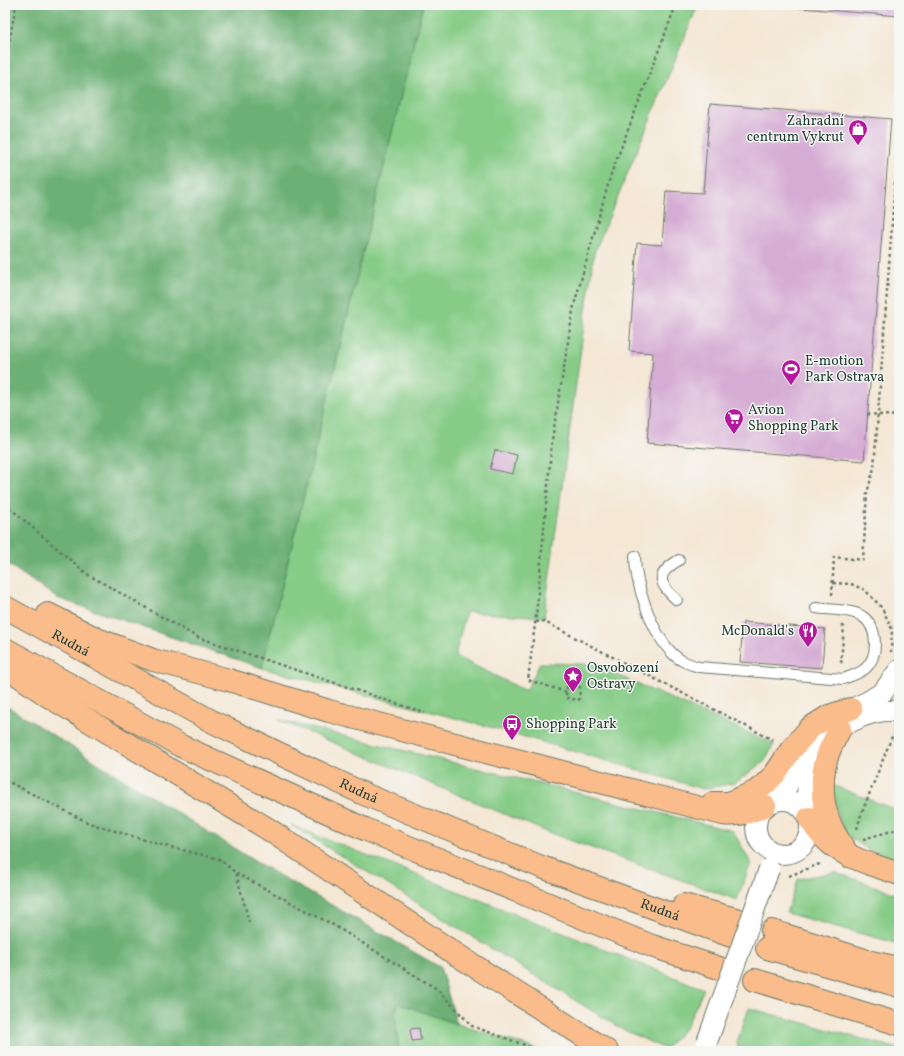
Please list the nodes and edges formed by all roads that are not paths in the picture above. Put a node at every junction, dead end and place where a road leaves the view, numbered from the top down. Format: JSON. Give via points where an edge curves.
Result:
{"nodes":[{"id":1,"x":635,"y":556,"type":"dead end"},
{"id":2,"x":679,"y":560,"type":"dead end"},
{"id":3,"x":5,"y":595,"type":"edge"},
{"id":4,"x":677,"y":600,"type":"dead end"},
{"id":5,"x":5,"y":607,"type":"edge"},
{"id":6,"x":816,"y":608,"type":"dead end"},
{"id":7,"x":5,"y":649,"type":"edge"},
{"id":8,"x":894,"y":664,"type":"edge"},
{"id":9,"x":5,"y":666,"type":"edge"},
{"id":10,"x":851,"y":709,"type":"junction"},
{"id":11,"x":899,"y":711,"type":"edge"},
{"id":12,"x":840,"y":729,"type":"junction"},
{"id":13,"x":675,"y":801,"type":"junction"},
{"id":14,"x":773,"y":803,"type":"junction"},
{"id":15,"x":806,"y":813,"type":"junction"},
{"id":16,"x":849,"y":856,"type":"junction"},
{"id":17,"x":773,"y":861,"type":"junction"},
{"id":18,"x":899,"y":874,"type":"edge"},
{"id":19,"x":734,"y":928,"type":"dead end"},
{"id":20,"x":719,"y":968,"type":"dead end"},
{"id":21,"x":899,"y":968,"type":"edge"},
{"id":22,"x":755,"y":980,"type":"dead end"},
{"id":23,"x":899,"y":986,"type":"edge"},
{"id":24,"x":899,"y":1024,"type":"edge"},
{"id":25,"x":707,"y":1046,"type":"edge"},
{"id":26,"x":607,"y":1051,"type":"edge"}],
"edges":[{"from":1,"to":6,"type":"lane","via":[[639,583],[656,632],[672,654],[699,667],[843,679],[866,668],[875,647],[870,625],[861,616],[849,612]]},
{"from":2,"to":4,"type":"lane","via":[[668,567],[661,577],[666,591]]},
{"from":3,"to":13,"type":"highway","via":[[25,602],[97,639],[153,660],[329,711]]},
{"from":5,"to":19,"type":"highway","name":"Rudná","via":[[214,722],[364,794],[540,866]]},
{"from":7,"to":20,"type":"highway","via":[[181,746],[366,830],[652,946]]},
{"from":8,"to":10,"type":"street","via":[[883,692]]},
{"from":9,"to":26,"type":"highway","via":[[48,696],[268,829]]},
{"from":10,"to":13,"type":"highway","via":[[829,716],[810,728],[775,774],[755,792],[729,803]]},
{"from":10,"to":14,"type":"street","via":[[832,720],[818,734]]},
{"from":11,"to":12,"type":"street","via":[[873,714],[857,719]]},
{"from":12,"to":15,"type":"street","via":[[827,741],[811,773]]},
{"from":12,"to":16,"type":"highway","via":[[828,754],[823,775],[824,798],[827,817]]},
{"from":13,"to":14,"type":"highway","via":[[735,815]]},
{"from":14,"to":15,"type":"street","via":[[785,800],[795,802]]},
{"from":14,"to":17,"type":"street","via":[[759,815],[756,825],[760,840]]},
{"from":15,"to":16,"type":"highway","via":[[825,840]]},
{"from":15,"to":17,"type":"street","via":[[810,833],[805,843],[797,850],[782,854]]},
{"from":16,"to":18,"type":"highway"},
{"from":17,"to":25,"type":"street","bridge":true},
{"from":21,"to":23,"type":"highway","via":[[769,939]]},
{"from":22,"to":24,"type":"highway"}]}
